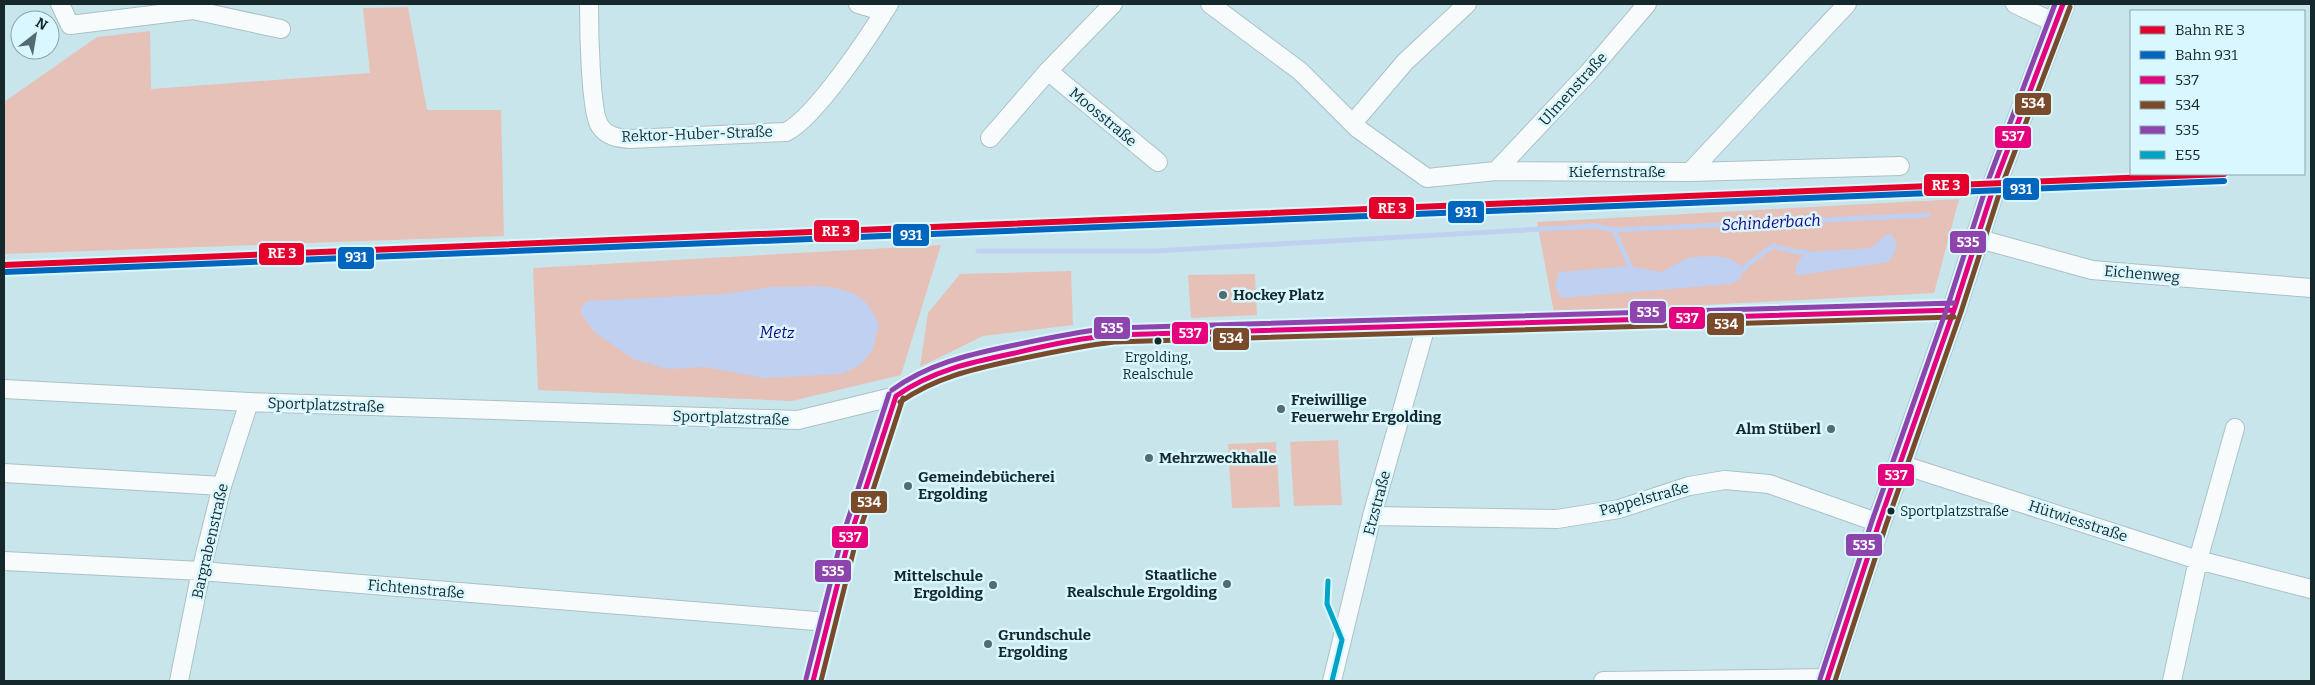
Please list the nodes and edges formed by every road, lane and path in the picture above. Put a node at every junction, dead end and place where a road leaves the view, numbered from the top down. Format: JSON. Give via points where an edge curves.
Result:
{"nodes":[{"id":1,"x":60,"y":4,"type":"edge"},
{"id":2,"x":589,"y":4,"type":"edge"},
{"id":3,"x":858,"y":4,"type":"edge"},
{"id":4,"x":1113,"y":4,"type":"edge"},
{"id":5,"x":1210,"y":4,"type":"edge"},
{"id":6,"x":1468,"y":4,"type":"edge"},
{"id":7,"x":1647,"y":4,"type":"edge"},
{"id":8,"x":1847,"y":4,"type":"edge"},
{"id":9,"x":2015,"y":4,"type":"edge"},
{"id":10,"x":194,"y":7,"type":"edge"},
{"id":11,"x":887,"y":8,"type":"edge"},
{"id":12,"x":2059,"y":14,"type":"edge"},
{"id":13,"x":281,"y":29,"type":"dead end"},
{"id":14,"x":1048,"y":71,"type":"junction"},
{"id":15,"x":1353,"y":123,"type":"junction"},
{"id":16,"x":990,"y":138,"type":"dead end"},
{"id":17,"x":1158,"y":162,"type":"dead end"},
{"id":18,"x":1900,"y":166,"type":"dead end"},
{"id":19,"x":1496,"y":172,"type":"junction"},
{"id":20,"x":1690,"y":172,"type":"junction"},
{"id":21,"x":1976,"y":238,"type":"junction"},
{"id":22,"x":2311,"y":288,"type":"edge"},
{"id":23,"x":1954,"y":310,"type":"junction"},
{"id":24,"x":1426,"y":326,"type":"junction"},
{"id":25,"x":4,"y":389,"type":"edge"},
{"id":26,"x":896,"y":396,"type":"junction"},
{"id":27,"x":249,"y":402,"type":"junction"},
{"id":28,"x":2235,"y":428,"type":"dead end"},
{"id":29,"x":1900,"y":464,"type":"junction"},
{"id":30,"x":4,"y":473,"type":"edge"},
{"id":31,"x":222,"y":486,"type":"junction"},
{"id":32,"x":1372,"y":516,"type":"junction"},
{"id":33,"x":1879,"y":524,"type":"junction"},
{"id":34,"x":2198,"y":560,"type":"junction"},
{"id":35,"x":4,"y":562,"type":"edge"},
{"id":36,"x":201,"y":571,"type":"junction"},
{"id":37,"x":2311,"y":589,"type":"edge"},
{"id":38,"x":828,"y":622,"type":"junction"},
{"id":39,"x":1679,"y":680,"type":"edge"},
{"id":40,"x":1828,"y":680,"type":"edge"},
{"id":41,"x":179,"y":681,"type":"edge"},
{"id":42,"x":813,"y":681,"type":"edge"},
{"id":43,"x":1332,"y":681,"type":"edge"},
{"id":44,"x":1603,"y":681,"type":"edge"},
{"id":45,"x":2172,"y":681,"type":"edge"}],
"edges":[{"from":1,"to":10,"type":"street","via":[[70,25]]},
{"from":2,"to":11,"type":"street","name":"Rektor-Huber-Straße","via":[[590,50],[599,126],[612,136],[630,139],[786,132],[808,116]]},
{"from":3,"to":11,"type":"street"},
{"from":4,"to":14,"type":"street"},
{"from":5,"to":15,"type":"street","name":"Kiefernstraße","via":[[1300,71]]},
{"from":6,"to":15,"type":"street","via":[[1405,62]]},
{"from":7,"to":19,"type":"street","name":"Ulmenstraße"},
{"from":8,"to":20,"type":"street"},
{"from":9,"to":12,"type":"street"},
{"from":10,"to":13,"type":"street"},
{"from":12,"to":21,"type":"street"},
{"from":14,"to":16,"type":"street"},
{"from":14,"to":17,"type":"street","name":"Moosstraße"},
{"from":15,"to":19,"type":"street","name":"Kiefernstraße","via":[[1427,178]]},
{"from":18,"to":20,"type":"street","name":"Kiefernstraße"},
{"from":19,"to":20,"type":"street","name":"Kiefernstraße"},
{"from":21,"to":22,"type":"street","name":"Eichenweg","via":[[2092,270]]},
{"from":21,"to":23,"type":"street"},
{"from":23,"to":24,"type":"street","name":"Sportplatzstraße"},
{"from":23,"to":29,"type":"street"},
{"from":24,"to":26,"type":"street","name":"Sportplatzstraße","via":[[1080,338],[946,368],[912,384]]},
{"from":24,"to":32,"type":"street","name":"Etzstraße"},
{"from":25,"to":27,"type":"street","name":"Sportplatzstraße"},
{"from":26,"to":27,"type":"street","name":"Sportplatzstraße","via":[[798,420]]},
{"from":26,"to":38,"type":"street","via":[[848,543]]},
{"from":27,"to":31,"type":"street","name":"Bargrabenstraße"},
{"from":28,"to":34,"type":"street"},
{"from":29,"to":33,"type":"street"},
{"from":29,"to":34,"type":"street","name":"Hütwiesstraße"},
{"from":30,"to":31,"type":"street"},
{"from":31,"to":36,"type":"street","name":"Bargrabenstraße"},
{"from":32,"to":33,"type":"street","name":"Pappelstraße","via":[[1557,519],[1619,509],[1689,486],[1725,480],[1769,484]]},
{"from":32,"to":43,"type":"street","name":"Etzstraße"},
{"from":33,"to":40,"type":"street"},
{"from":34,"to":37,"type":"street","name":"Hütwiesstraße"},
{"from":34,"to":45,"type":"street"},
{"from":35,"to":36,"type":"street","name":"Fichtenstraße"},
{"from":36,"to":38,"type":"street","name":"Fichtenstraße"},
{"from":36,"to":41,"type":"street","name":"Bargrabenstraße"},
{"from":38,"to":42,"type":"street"},
{"from":39,"to":40,"type":"street"},
{"from":39,"to":44,"type":"street"}]}
